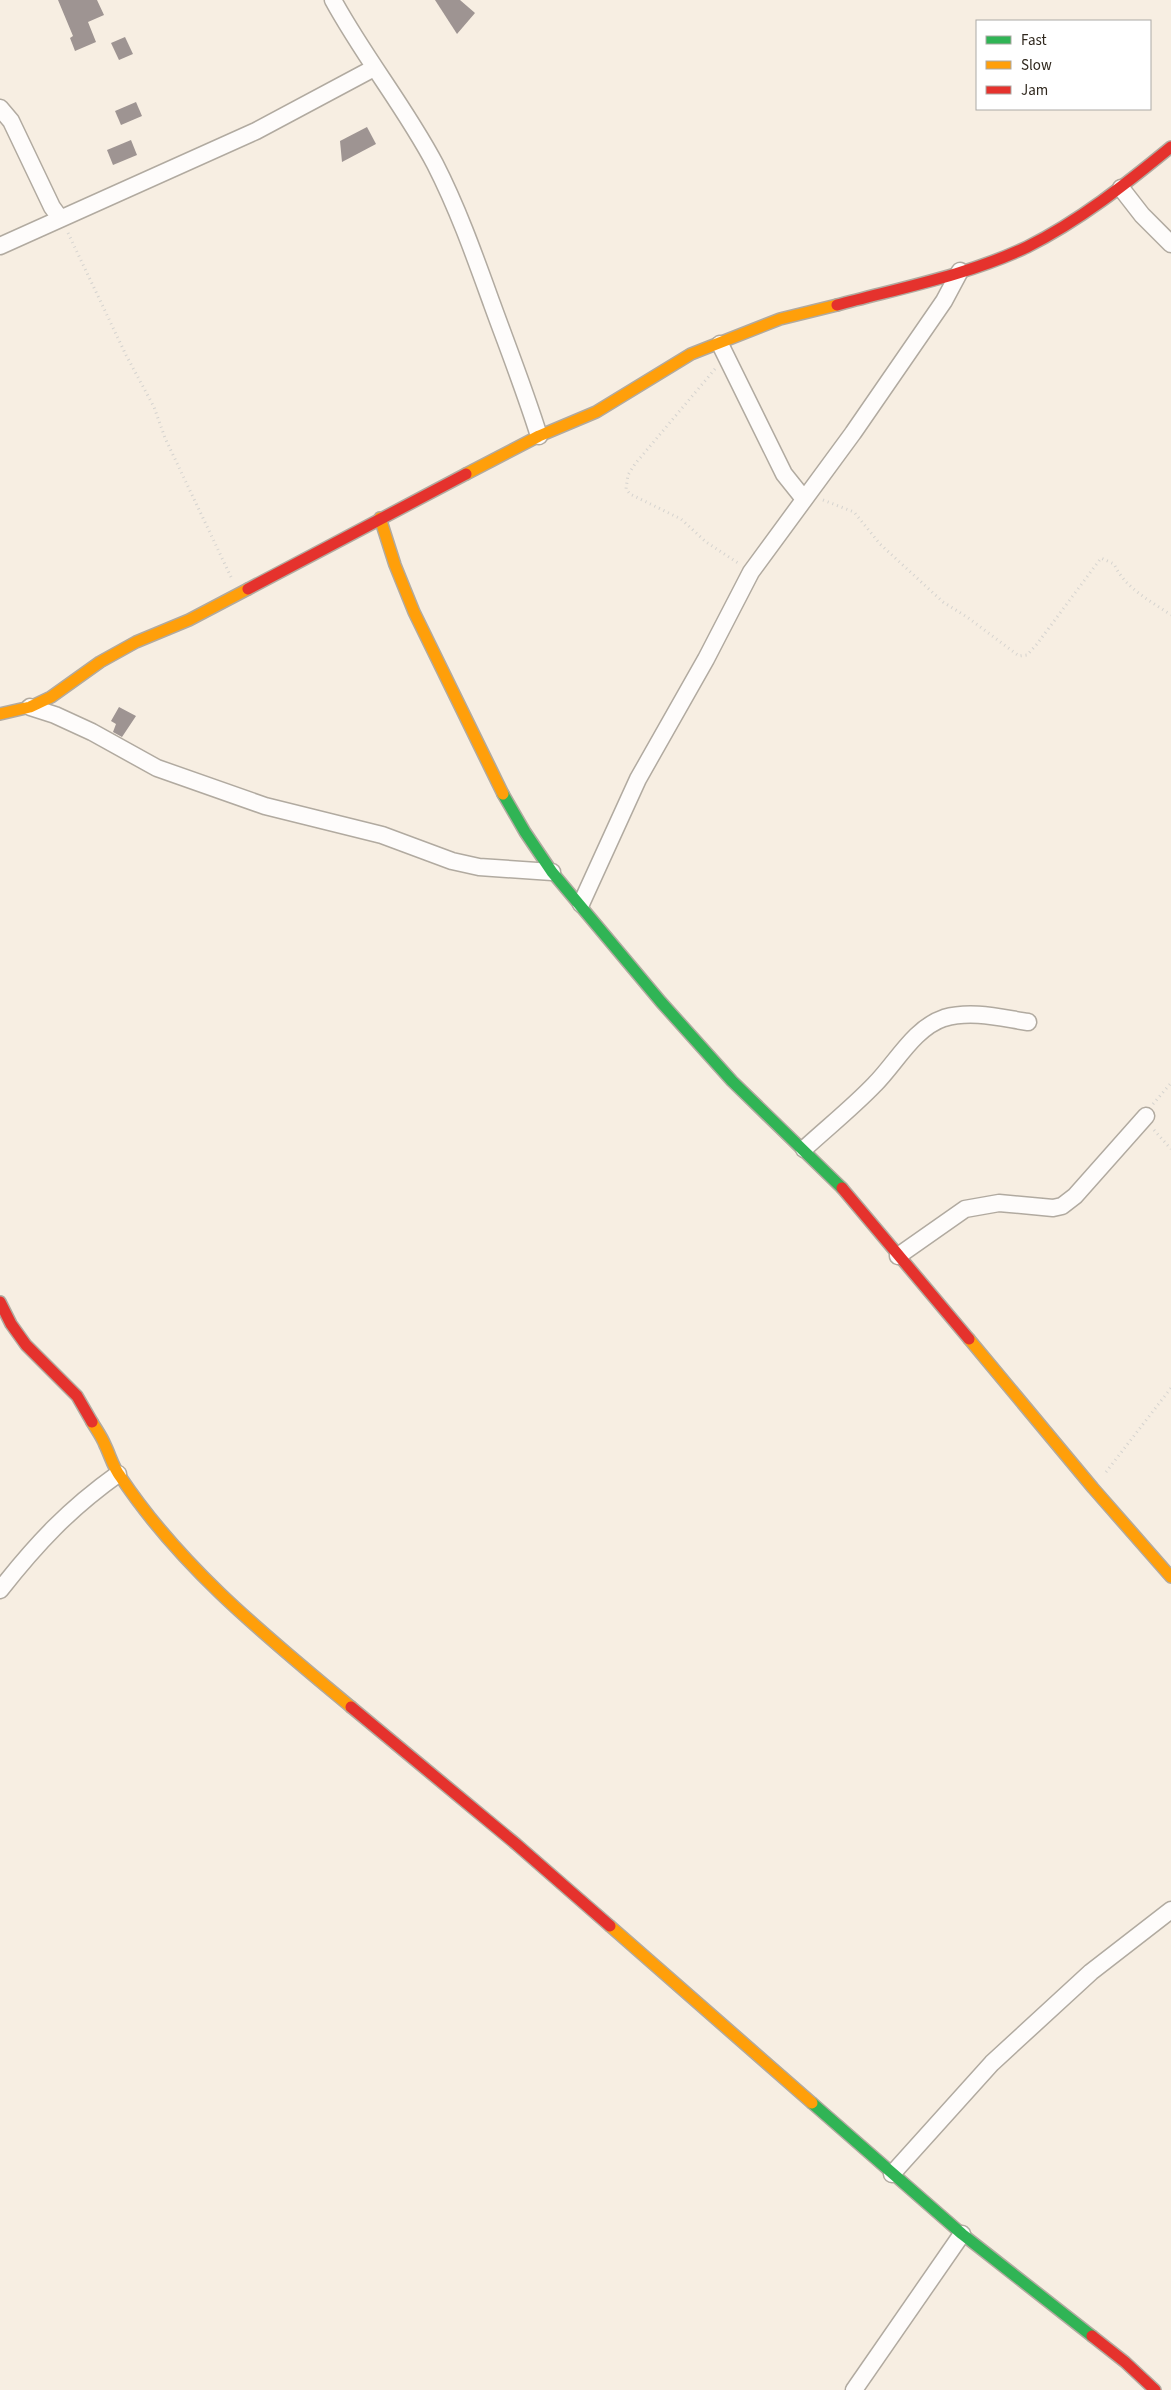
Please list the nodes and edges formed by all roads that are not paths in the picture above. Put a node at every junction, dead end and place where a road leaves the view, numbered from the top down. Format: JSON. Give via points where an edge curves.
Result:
{"nodes":[{"id":1,"x":333,"y":0,"type":"edge"},
{"id":2,"x":374,"y":68,"type":"junction"},
{"id":3,"x":0,"y":108,"type":"edge"},
{"id":4,"x":1171,"y":147,"type":"edge"},
{"id":5,"x":1121,"y":188,"type":"junction"},
{"id":6,"x":61,"y":218,"type":"junction"},
{"id":7,"x":1171,"y":244,"type":"edge"},
{"id":8,"x":0,"y":246,"type":"edge"},
{"id":9,"x":960,"y":271,"type":"junction"},
{"id":10,"x":723,"y":351,"type":"junction"},
{"id":11,"x":539,"y":436,"type":"junction"},
{"id":12,"x":804,"y":499,"type":"junction"},
{"id":13,"x":380,"y":518,"type":"junction"},
{"id":14,"x":30,"y":706,"type":"junction"},
{"id":15,"x":0,"y":714,"type":"edge"},
{"id":16,"x":552,"y":872,"type":"junction"},
{"id":17,"x":581,"y":904,"type":"junction"},
{"id":18,"x":1028,"y":1022,"type":"dead end"},
{"id":19,"x":1146,"y":1116,"type":"road end"},
{"id":20,"x":804,"y":1149,"type":"junction"},
{"id":21,"x":898,"y":1256,"type":"junction"},
{"id":22,"x":0,"y":1302,"type":"edge"},
{"id":23,"x":118,"y":1474,"type":"junction"},
{"id":24,"x":1171,"y":1577,"type":"edge"},
{"id":25,"x":0,"y":1590,"type":"edge"},
{"id":26,"x":1171,"y":1910,"type":"edge"},
{"id":27,"x":892,"y":2174,"type":"junction"},
{"id":28,"x":962,"y":2234,"type":"junction"},
{"id":29,"x":854,"y":2390,"type":"edge"},
{"id":30,"x":1156,"y":2390,"type":"edge"}],
"edges":[{"from":1,"to":2,"type":"street"},
{"from":2,"to":6,"type":"street","via":[[256,131]]},
{"from":2,"to":11,"type":"street","via":[[409,118],[462,224]]},
{"from":3,"to":6,"type":"street","via":[[11,121],[52,207]]},
{"from":4,"to":5,"type":"street"},
{"from":5,"to":7,"type":"street"},
{"from":5,"to":9,"type":"street","via":[[1026,247]]},
{"from":6,"to":8,"type":"street"},
{"from":9,"to":10,"type":"street","via":[[780,319]]},
{"from":9,"to":12,"type":"street","via":[[944,301]]},
{"from":10,"to":11,"type":"street","via":[[690,354],[596,412]]},
{"from":10,"to":12,"type":"street","via":[[784,474]]},
{"from":11,"to":13,"type":"street"},
{"from":12,"to":17,"type":"street","via":[[751,572],[638,779]]},
{"from":13,"to":14,"type":"street","via":[[188,620],[136,642],[100,662],[51,697]]},
{"from":13,"to":16,"type":"street","via":[[399,578],[458,702],[535,850]]},
{"from":14,"to":15,"type":"street"},
{"from":14,"to":16,"type":"street","via":[[92,732],[157,768],[265,806],[382,835],[452,861],[480,867]]},
{"from":16,"to":17,"type":"street"},
{"from":17,"to":20,"type":"street","via":[[661,1002],[732,1081]]},
{"from":18,"to":20,"type":"street","via":[[979,1014],[943,1019],[928,1027],[876,1083]]},
{"from":19,"to":21,"type":"street","via":[[1075,1196],[1062,1206],[999,1203],[965,1209]]},
{"from":20,"to":21,"type":"street","via":[[833,1176]]},
{"from":21,"to":24,"type":"street"},
{"from":22,"to":23,"type":"street","via":[[26,1345],[77,1396]]},
{"from":23,"to":25,"type":"street","via":[[64,1517],[32,1548]]},
{"from":23,"to":27,"type":"street","via":[[172,1543],[244,1618],[516,1844]]},
{"from":26,"to":27,"type":"street","via":[[1091,1972],[992,2063]]},
{"from":27,"to":28,"type":"street"},
{"from":28,"to":29,"type":"street"},
{"from":28,"to":30,"type":"street"}]}
